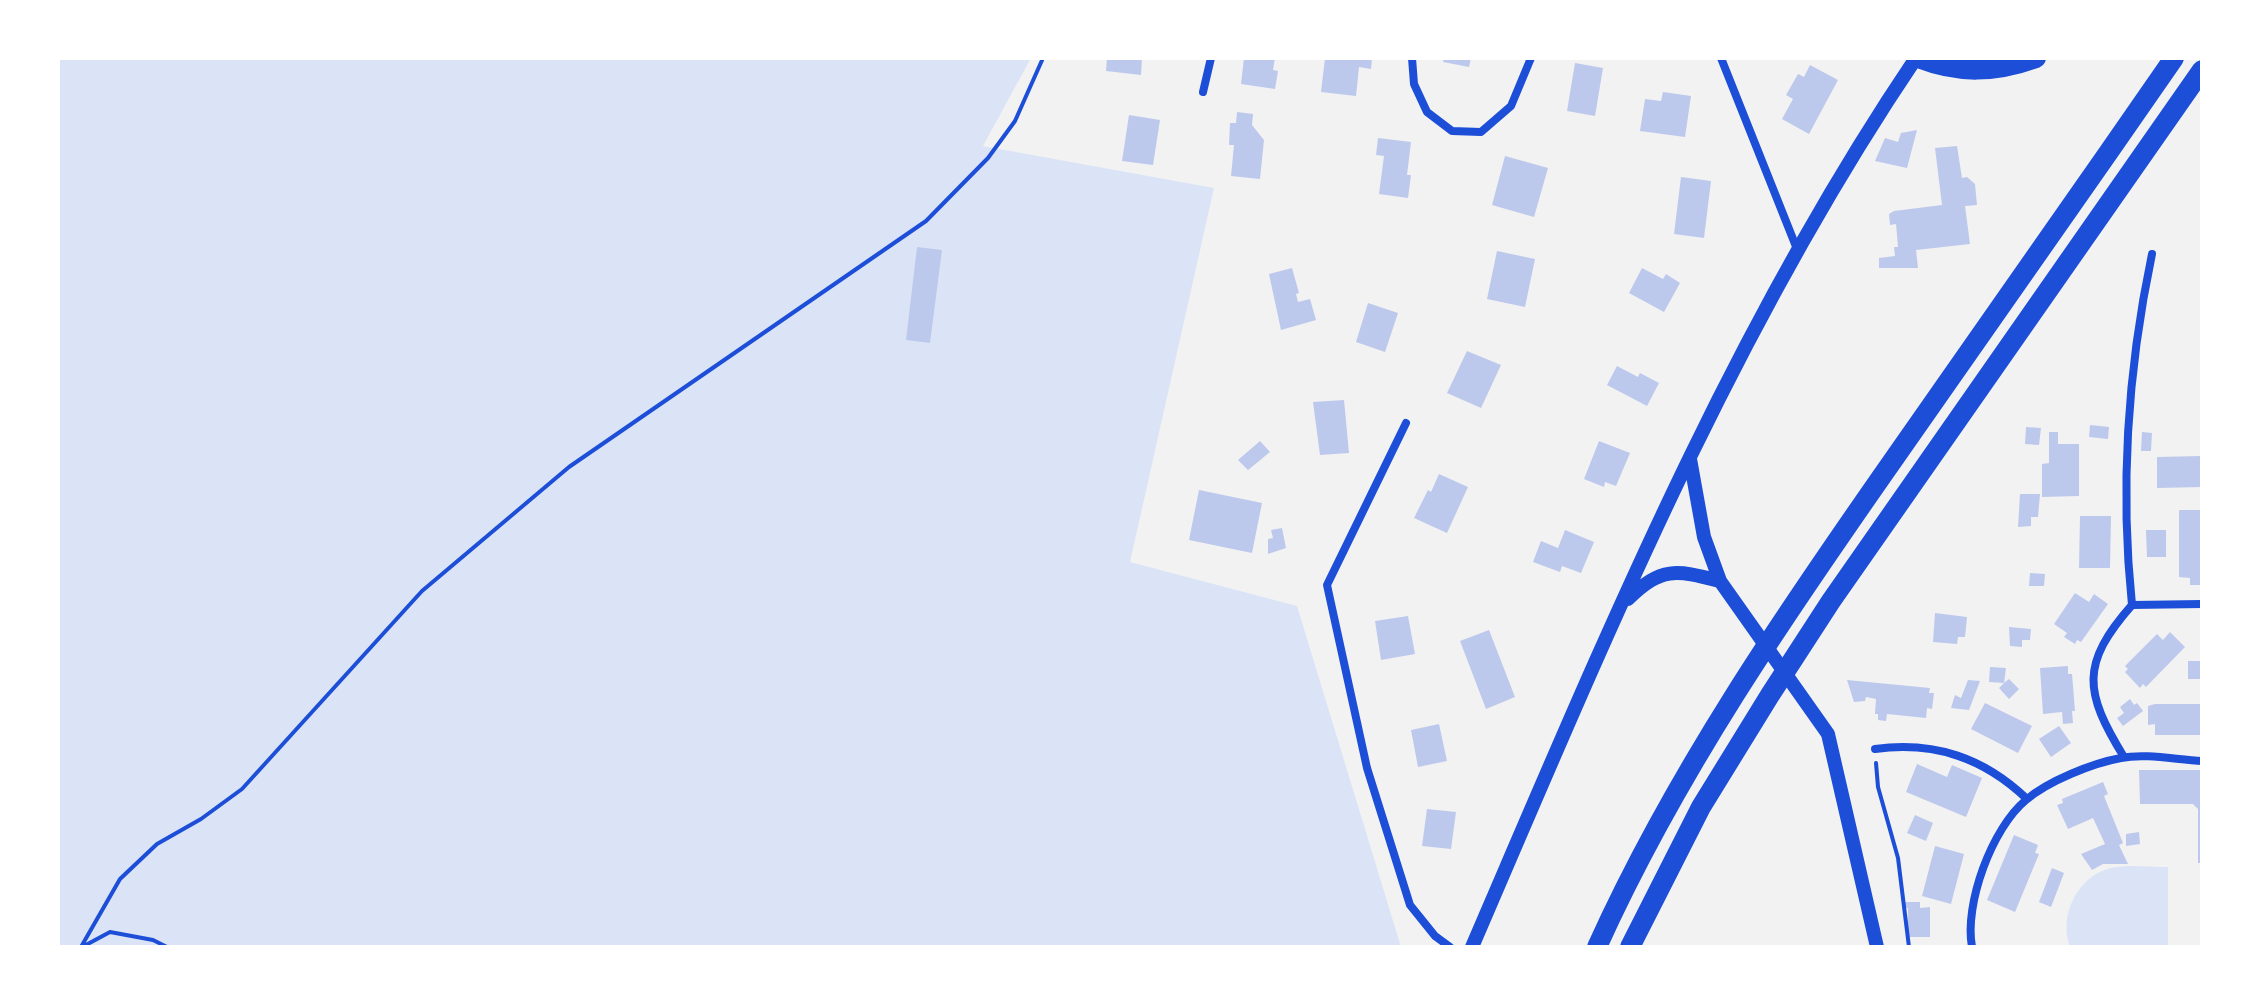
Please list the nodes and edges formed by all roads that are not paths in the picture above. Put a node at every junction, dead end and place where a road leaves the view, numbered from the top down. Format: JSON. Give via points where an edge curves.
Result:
{"nodes":[{"id":1,"x":1211,"y":58,"type":"edge"},
{"id":2,"x":1412,"y":58,"type":"edge"},
{"id":3,"x":1531,"y":58,"type":"edge"},
{"id":4,"x":1721,"y":58,"type":"edge"},
{"id":5,"x":1917,"y":58,"type":"edge"},
{"id":6,"x":2036,"y":58,"type":"edge"},
{"id":7,"x":2174,"y":58,"type":"edge"},
{"id":8,"x":2202,"y":70,"type":"edge"},
{"id":9,"x":1203,"y":92,"type":"dead end"},
{"id":10,"x":1797,"y":249,"type":"junction"},
{"id":11,"x":2152,"y":254,"type":"dead end"},
{"id":12,"x":1406,"y":423,"type":"dead end"},
{"id":13,"x":1690,"y":459,"type":"junction"},
{"id":14,"x":1720,"y":581,"type":"junction"},
{"id":15,"x":2202,"y":604,"type":"edge"},
{"id":16,"x":1622,"y":605,"type":"junction"},
{"id":17,"x":2132,"y":605,"type":"junction"},
{"id":18,"x":1875,"y":749,"type":"road end"},
{"id":19,"x":2124,"y":757,"type":"junction"},
{"id":20,"x":2202,"y":761,"type":"edge"},
{"id":21,"x":2027,"y":799,"type":"junction"},
{"id":22,"x":1450,"y":947,"type":"edge"},
{"id":23,"x":1472,"y":947,"type":"edge"},
{"id":24,"x":1597,"y":947,"type":"edge"},
{"id":25,"x":1630,"y":947,"type":"edge"},
{"id":26,"x":1877,"y":947,"type":"edge"},
{"id":27,"x":1972,"y":947,"type":"edge"}],
"edges":[{"from":1,"to":9,"type":"street"},
{"from":2,"to":3,"type":"street","via":[[1414,84],[1427,112],[1452,131],[1481,132],[1511,106]]},
{"from":4,"to":10,"type":"street"},
{"from":5,"to":6,"type":"highway","via":[[1945,69],[1984,71]]},
{"from":5,"to":10,"type":"street","via":[[1860,141]]},
{"from":7,"to":24,"type":"highway","via":[[1729,705],[1670,802]]},
{"from":8,"to":25,"type":"highway","via":[[1831,601],[1701,807]]},
{"from":10,"to":13,"type":"street"},
{"from":11,"to":17,"type":"street","via":[[2138,322],[2129,431]]},
{"from":12,"to":22,"type":"street","via":[[1327,585],[1367,768],[1410,905]]},
{"from":13,"to":14,"type":"street","via":[[1704,537]]},
{"from":13,"to":16,"type":"street"},
{"from":14,"to":16,"type":"street","via":[[1683,573],[1660,575]]},
{"from":14,"to":26,"type":"street","via":[[1828,734]]},
{"from":15,"to":17,"type":"street"},
{"from":16,"to":23,"type":"street"},
{"from":17,"to":19,"type":"street","via":[[2109,630],[2096,657],[2093,695]]},
{"from":18,"to":21,"type":"street","via":[[1936,750],[1976,761]]},
{"from":19,"to":20,"type":"street"},
{"from":19,"to":21,"type":"street","via":[[2082,768]]},
{"from":21,"to":27,"type":"street","via":[[1986,859],[1976,890]]}]}
